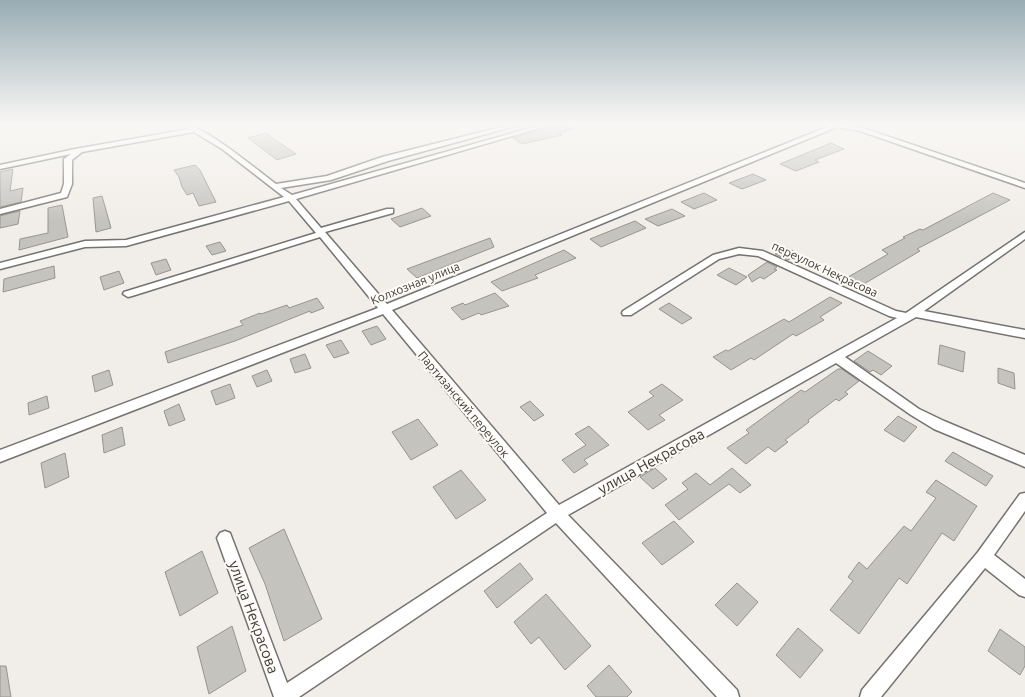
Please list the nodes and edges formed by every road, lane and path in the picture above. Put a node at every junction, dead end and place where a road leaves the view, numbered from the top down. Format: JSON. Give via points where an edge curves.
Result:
{"nodes":[{"id":1,"x":41,"y":158,"type":"edge"},
{"id":2,"x":70,"y":158,"type":"edge"},
{"id":3,"x":237,"y":158,"type":"edge"},
{"id":4,"x":391,"y":158,"type":"edge"},
{"id":5,"x":430,"y":158,"type":"edge"},
{"id":6,"x":756,"y":158,"type":"edge"},
{"id":7,"x":943,"y":158,"type":"edge"},
{"id":8,"x":0,"y":166,"type":"edge"},
{"id":9,"x":276,"y":186,"type":"junction"},
{"id":10,"x":1025,"y":186,"type":"edge"},
{"id":11,"x":291,"y":198,"type":"junction"},
{"id":12,"x":390,"y":211,"type":"dead end"},
{"id":13,"x":0,"y":212,"type":"edge"},
{"id":14,"x":321,"y":232,"type":"junction"},
{"id":15,"x":1025,"y":234,"type":"edge"},
{"id":16,"x":0,"y":266,"type":"edge"},
{"id":17,"x":128,"y":294,"type":"dead end"},
{"id":18,"x":384,"y":309,"type":"junction"},
{"id":19,"x":627,"y":313,"type":"dead end"},
{"id":20,"x":911,"y":315,"type":"junction"},
{"id":21,"x":1025,"y":334,"type":"edge"},
{"id":22,"x":836,"y":357,"type":"junction"},
{"id":23,"x":0,"y":456,"type":"edge"},
{"id":24,"x":1025,"y":462,"type":"edge"},
{"id":25,"x":1025,"y":500,"type":"edge"},
{"id":26,"x":557,"y":514,"type":"junction"},
{"id":27,"x":224,"y":538,"type":"dead end"},
{"id":28,"x":984,"y":557,"type":"junction"},
{"id":29,"x":1025,"y":590,"type":"edge"},
{"id":30,"x":283,"y":697,"type":"edge"},
{"id":31,"x":730,"y":697,"type":"edge"},
{"id":32,"x":869,"y":697,"type":"edge"}],
"edges":[{"from":1,"to":8,"type":"street"},
{"from":2,"to":13,"type":"street","via":[[64,195]]},
{"from":3,"to":9,"type":"street","name":"Партизанский переулок"},
{"from":4,"to":9,"type":"street","via":[[328,178]]},
{"from":5,"to":11,"type":"street"},
{"from":6,"to":18,"type":"street","name":"Колхозная улица"},
{"from":7,"to":10,"type":"street"},
{"from":9,"to":11,"type":"street","name":"Партизанский переулок"},
{"from":11,"to":14,"type":"street","name":"Партизанский переулок"},
{"from":11,"to":16,"type":"street","via":[[126,243],[86,244]]},
{"from":12,"to":14,"type":"street"},
{"from":14,"to":17,"type":"street"},
{"from":14,"to":18,"type":"street","name":"Партизанский переулок"},
{"from":15,"to":20,"type":"street","name":"улица Некрасова"},
{"from":18,"to":23,"type":"street","name":"Колхозная улица"},
{"from":18,"to":26,"type":"street","name":"Партизанский переулок"},
{"from":19,"to":20,"type":"street","name":"переулок Некрасова","via":[[716,257],[749,251],[760,253],[893,314]]},
{"from":20,"to":21,"type":"street","name":"переулок Некрасова"},
{"from":20,"to":22,"type":"street","name":"улица Некрасова"},
{"from":22,"to":24,"type":"street","via":[[915,412]]},
{"from":22,"to":26,"type":"street","name":"улица Некрасова"},
{"from":25,"to":28,"type":"street"},
{"from":26,"to":30,"type":"street","name":"улица Некрасова"},
{"from":26,"to":31,"type":"street","name":"Партизанский переулок"},
{"from":27,"to":30,"type":"street","name":"улица Некрасова"},
{"from":28,"to":29,"type":"street"},
{"from":28,"to":32,"type":"street"}]}
